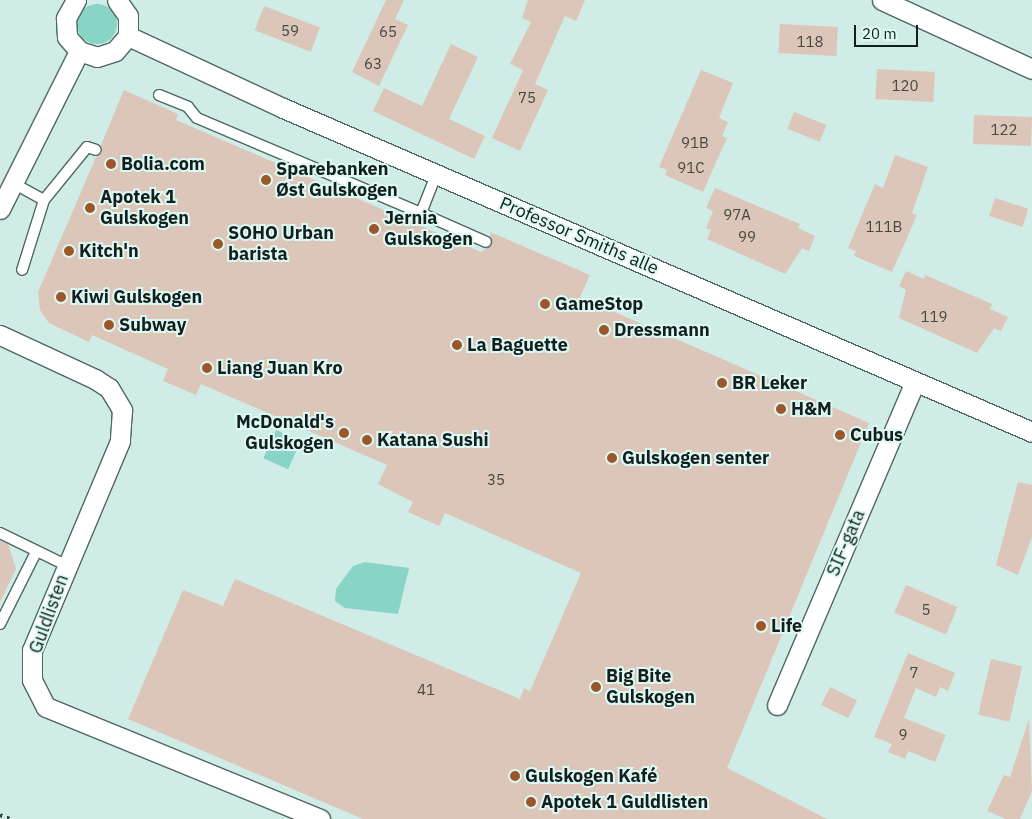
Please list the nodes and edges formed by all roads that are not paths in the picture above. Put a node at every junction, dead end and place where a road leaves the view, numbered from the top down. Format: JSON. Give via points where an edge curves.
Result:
{"nodes":[{"id":1,"x":117,"y":0,"type":"edge"},
{"id":2,"x":882,"y":0,"type":"edge"},
{"id":3,"x":67,"y":3,"type":"edge"},
{"id":4,"x":128,"y":36,"type":"junction"},
{"id":5,"x":79,"y":51,"type":"junction"},
{"id":6,"x":1032,"y":69,"type":"edge"},
{"id":7,"x":159,"y":95,"type":"dead end"},
{"id":8,"x":96,"y":150,"type":"dead end"},
{"id":9,"x":436,"y":175,"type":"junction"},
{"id":10,"x":13,"y":183,"type":"junction"},
{"id":11,"x":44,"y":200,"type":"junction"},
{"id":12,"x":0,"y":209,"type":"edge"},
{"id":13,"x":421,"y":213,"type":"junction"},
{"id":14,"x":486,"y":242,"type":"dead end"},
{"id":15,"x":22,"y":270,"type":"dead end"},
{"id":16,"x":0,"y":335,"type":"edge"},
{"id":17,"x":915,"y":382,"type":"junction"},
{"id":18,"x":1032,"y":432,"type":"edge"},
{"id":19,"x":0,"y":533,"type":"edge"},
{"id":20,"x":36,"y":552,"type":"junction"},
{"id":21,"x":66,"y":566,"type":"junction"},
{"id":22,"x":0,"y":624,"type":"edge"},
{"id":23,"x":777,"y":704,"type":"dead end"},
{"id":24,"x":320,"y":819,"type":"edge"}],
"edges":[{"from":1,"to":4,"type":"street","via":[[128,16]]},
{"from":2,"to":6,"type":"street"},
{"from":3,"to":5,"type":"street","via":[[67,37]]},
{"from":4,"to":5,"type":"street","via":[[106,55]]},
{"from":4,"to":9,"type":"street","name":"Professor Smiths alle"},
{"from":5,"to":10,"type":"street"},
{"from":7,"to":13,"type":"lane","via":[[188,107],[197,118]]},
{"from":8,"to":11,"type":"lane","via":[[86,147]]},
{"from":9,"to":13,"type":"lane"},
{"from":9,"to":17,"type":"street","name":"Professor Smiths alle"},
{"from":10,"to":11,"type":"lane"},
{"from":10,"to":12,"type":"street"},
{"from":11,"to":15,"type":"lane"},
{"from":13,"to":14,"type":"lane"},
{"from":16,"to":21,"type":"street","name":"Guldlisten","via":[[95,379],[109,388],[122,410],[120,441]]},
{"from":17,"to":18,"type":"street","name":"Professor Smiths alle"},
{"from":17,"to":23,"type":"street","name":"SIF-gata"},
{"from":19,"to":20,"type":"lane"},
{"from":20,"to":21,"type":"lane"},
{"from":20,"to":22,"type":"lane"},
{"from":21,"to":24,"type":"street","name":"Guldlisten","via":[[32,650],[32,680],[46,707]]}]}
